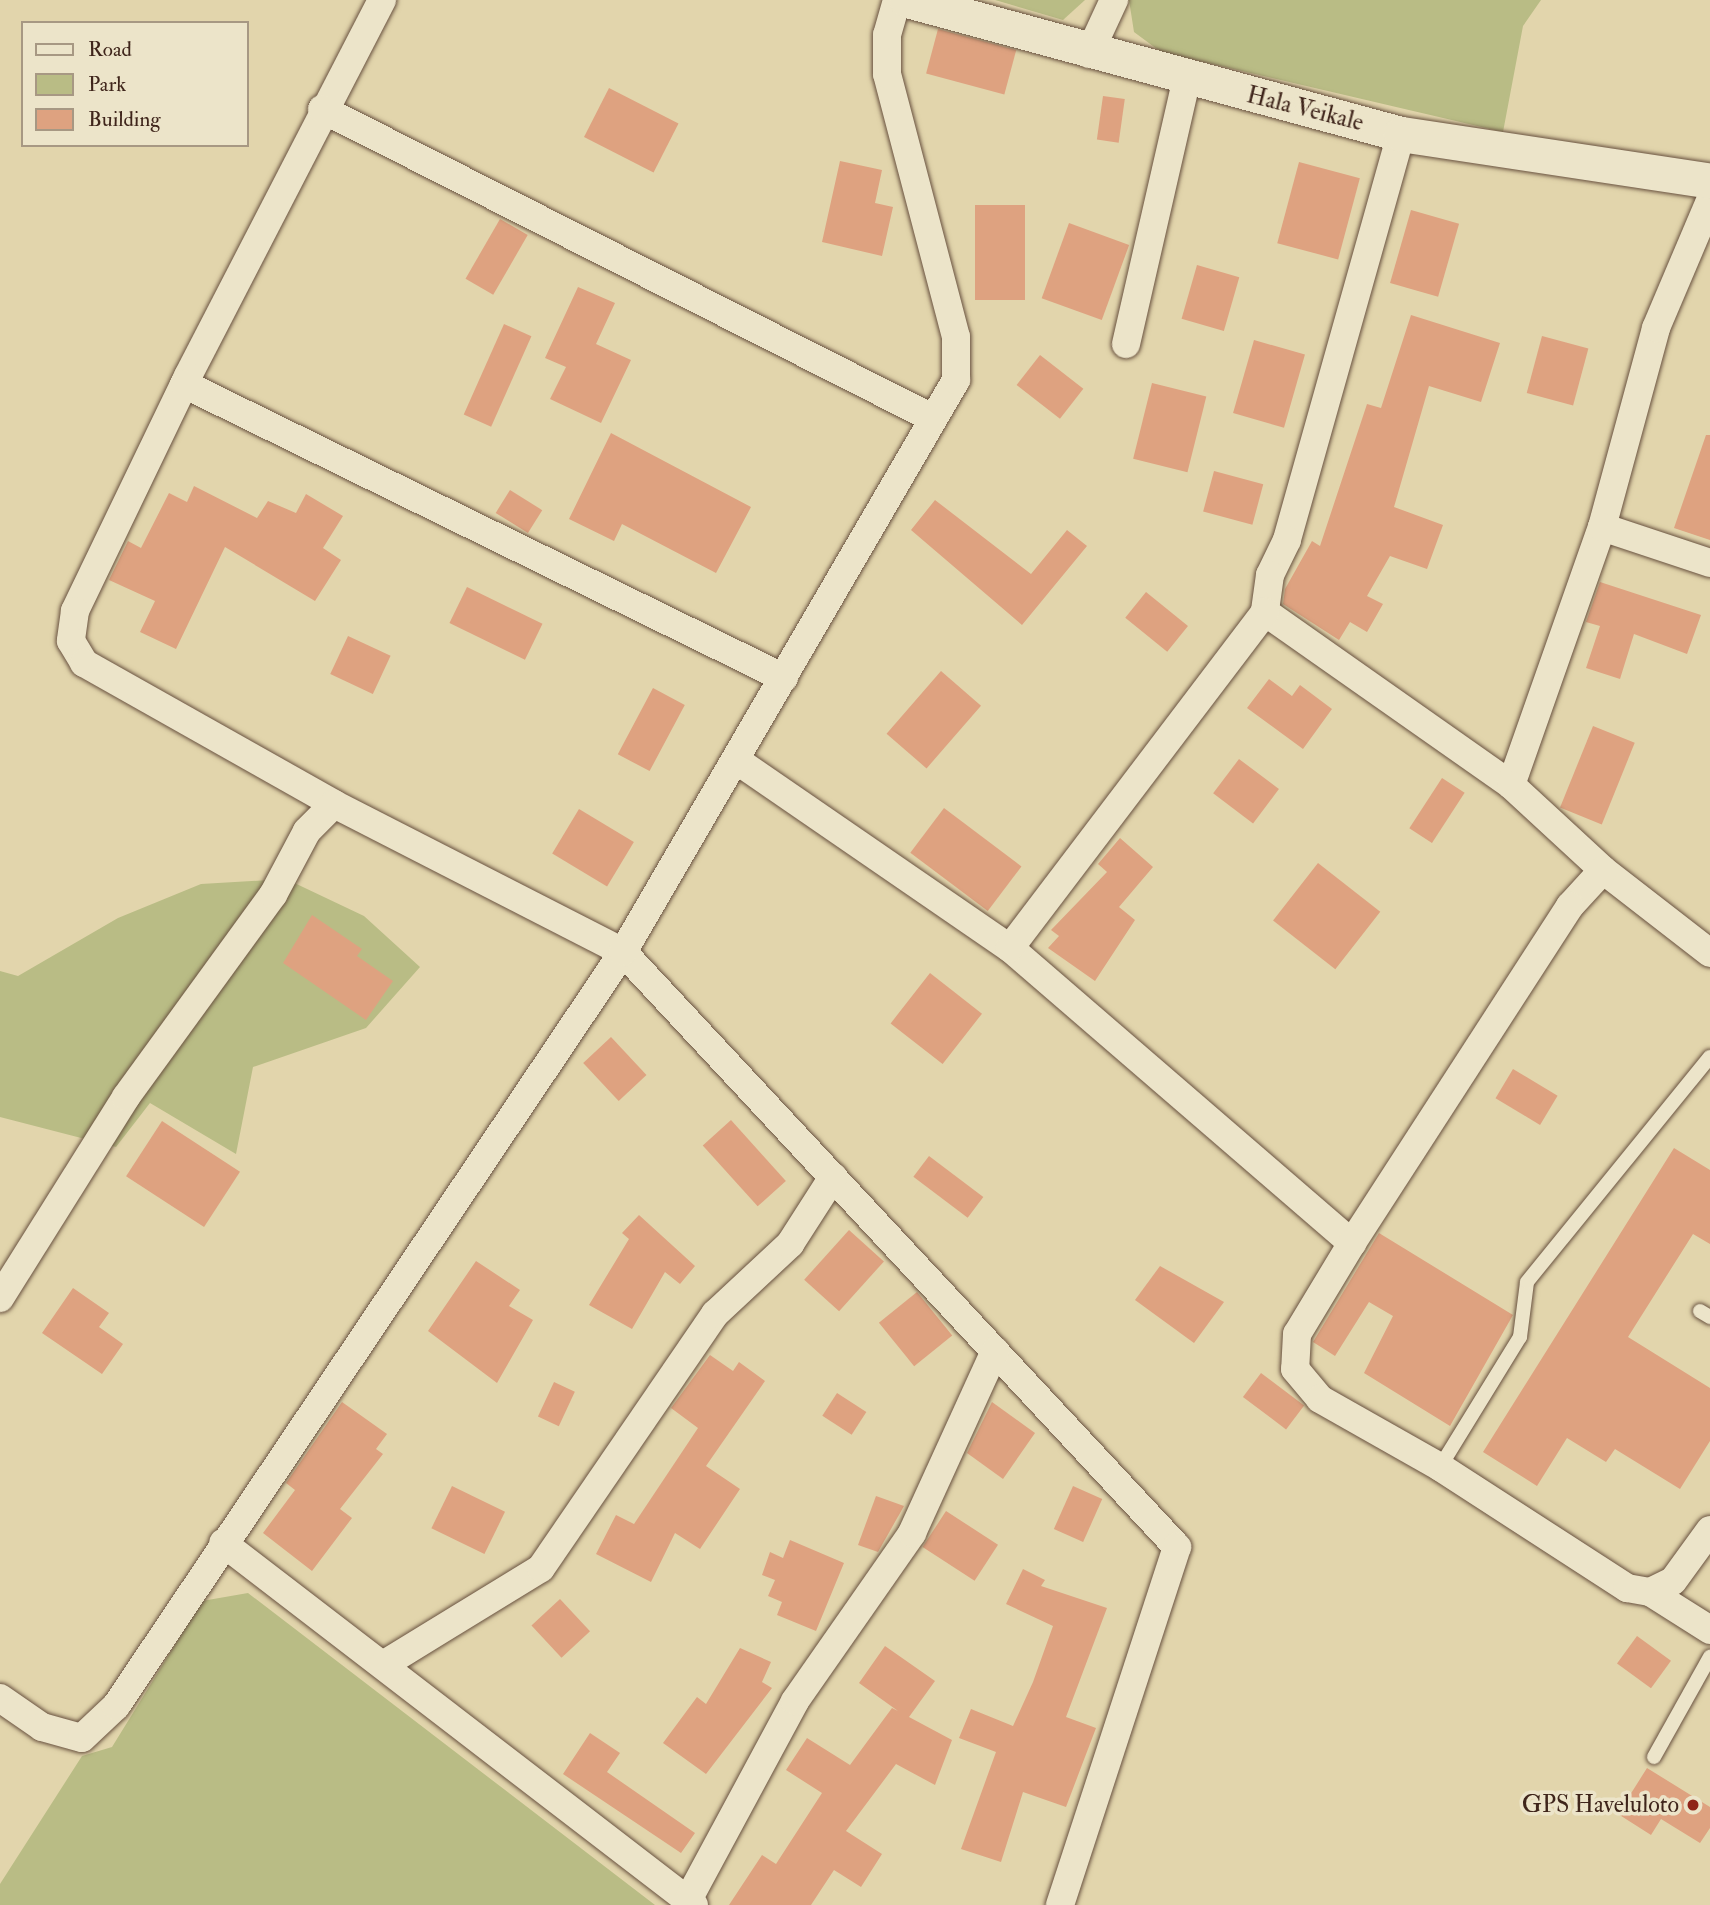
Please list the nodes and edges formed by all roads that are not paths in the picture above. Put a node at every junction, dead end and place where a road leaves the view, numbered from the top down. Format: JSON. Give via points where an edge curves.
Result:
{"nodes":[{"id":1,"x":382,"y":0,"type":"edge"},
{"id":2,"x":897,"y":0,"type":"edge"},
{"id":3,"x":907,"y":0,"type":"edge"},
{"id":4,"x":1114,"y":0,"type":"edge"},
{"id":5,"x":1089,"y":54,"type":"junction"},
{"id":6,"x":1187,"y":78,"type":"junction"},
{"id":7,"x":322,"y":109,"type":"junction"},
{"id":8,"x":1401,"y":134,"type":"junction"},
{"id":9,"x":1710,"y":181,"type":"edge"},
{"id":10,"x":1710,"y":201,"type":"edge"},
{"id":11,"x":1126,"y":344,"type":"dead end"},
{"id":12,"x":184,"y":384,"type":"junction"},
{"id":13,"x":932,"y":418,"type":"junction"},
{"id":14,"x":1602,"y":527,"type":"junction"},
{"id":15,"x":1710,"y":563,"type":"edge"},
{"id":16,"x":1265,"y":611,"type":"junction"},
{"id":17,"x":784,"y":678,"type":"junction"},
{"id":18,"x":736,"y":760,"type":"junction"},
{"id":19,"x":1511,"y":785,"type":"junction"},
{"id":20,"x":334,"y":804,"type":"junction"},
{"id":21,"x":1603,"y":870,"type":"junction"},
{"id":22,"x":1010,"y":948,"type":"junction"},
{"id":23,"x":623,"y":952,"type":"junction"},
{"id":24,"x":1710,"y":953,"type":"edge"},
{"id":25,"x":1710,"y":1057,"type":"edge"},
{"id":26,"x":833,"y":1177,"type":"junction"},
{"id":27,"x":1352,"y":1243,"type":"junction"},
{"id":28,"x":0,"y":1298,"type":"edge"},
{"id":29,"x":995,"y":1351,"type":"junction"},
{"id":30,"x":1440,"y":1467,"type":"junction"},
{"id":31,"x":1710,"y":1530,"type":"edge"},
{"id":32,"x":223,"y":1543,"type":"junction"},
{"id":33,"x":1650,"y":1592,"type":"junction"},
{"id":34,"x":1710,"y":1630,"type":"edge"},
{"id":35,"x":1710,"y":1657,"type":"edge"},
{"id":36,"x":383,"y":1665,"type":"junction"},
{"id":37,"x":0,"y":1699,"type":"edge"},
{"id":38,"x":1654,"y":1757,"type":"dead end"},
{"id":39,"x":691,"y":1903,"type":"edge"},
{"id":40,"x":1060,"y":1905,"type":"edge"}],
"edges":[{"from":1,"to":7,"type":"street"},
{"from":2,"to":13,"type":"street","via":[[887,35],[887,74],[956,337],[956,380]]},
{"from":3,"to":5,"type":"street","name":"Hala Veikale"},
{"from":4,"to":5,"type":"street"},
{"from":5,"to":6,"type":"street","name":"Hala Veikale"},
{"from":6,"to":8,"type":"street","name":"Hala Veikale"},
{"from":6,"to":11,"type":"street"},
{"from":7,"to":12,"type":"street"},
{"from":7,"to":13,"type":"street"},
{"from":8,"to":9,"type":"street","name":"Hala Veikale"},
{"from":8,"to":16,"type":"street","via":[[1287,540],[1270,575]]},
{"from":10,"to":14,"type":"street","via":[[1656,328]]},
{"from":12,"to":17,"type":"street"},
{"from":12,"to":20,"type":"street","via":[[75,611],[71,641],[84,663]]},
{"from":13,"to":17,"type":"street"},
{"from":14,"to":15,"type":"street"},
{"from":14,"to":19,"type":"street"},
{"from":16,"to":19,"type":"street"},
{"from":16,"to":22,"type":"street"},
{"from":17,"to":18,"type":"street"},
{"from":18,"to":22,"type":"street"},
{"from":18,"to":23,"type":"street"},
{"from":19,"to":21,"type":"street"},
{"from":20,"to":23,"type":"street"},
{"from":20,"to":28,"type":"street","via":[[307,831],[273,895],[126,1097]]},
{"from":21,"to":24,"type":"street"},
{"from":21,"to":27,"type":"street","via":[[1570,906]]},
{"from":22,"to":27,"type":"street"},
{"from":23,"to":26,"type":"street"},
{"from":23,"to":32,"type":"street"},
{"from":25,"to":30,"type":"lane","via":[[1527,1282],[1520,1337]]},
{"from":26,"to":29,"type":"street"},
{"from":26,"to":36,"type":"street","via":[[790,1244],[715,1314],[541,1568]]},
{"from":27,"to":30,"type":"street","via":[[1297,1334],[1295,1369],[1320,1399]]},
{"from":29,"to":39,"type":"street","via":[[912,1532],[795,1701]]},
{"from":29,"to":40,"type":"street","via":[[1177,1547]]},
{"from":30,"to":33,"type":"street","via":[[1627,1588]]},
{"from":31,"to":33,"type":"street","via":[[1673,1581]]},
{"from":32,"to":36,"type":"street"},
{"from":32,"to":37,"type":"street","via":[[116,1706],[82,1738],[42,1727]]},
{"from":33,"to":34,"type":"street"},
{"from":35,"to":38,"type":"lane"},
{"from":36,"to":39,"type":"street"}]}
